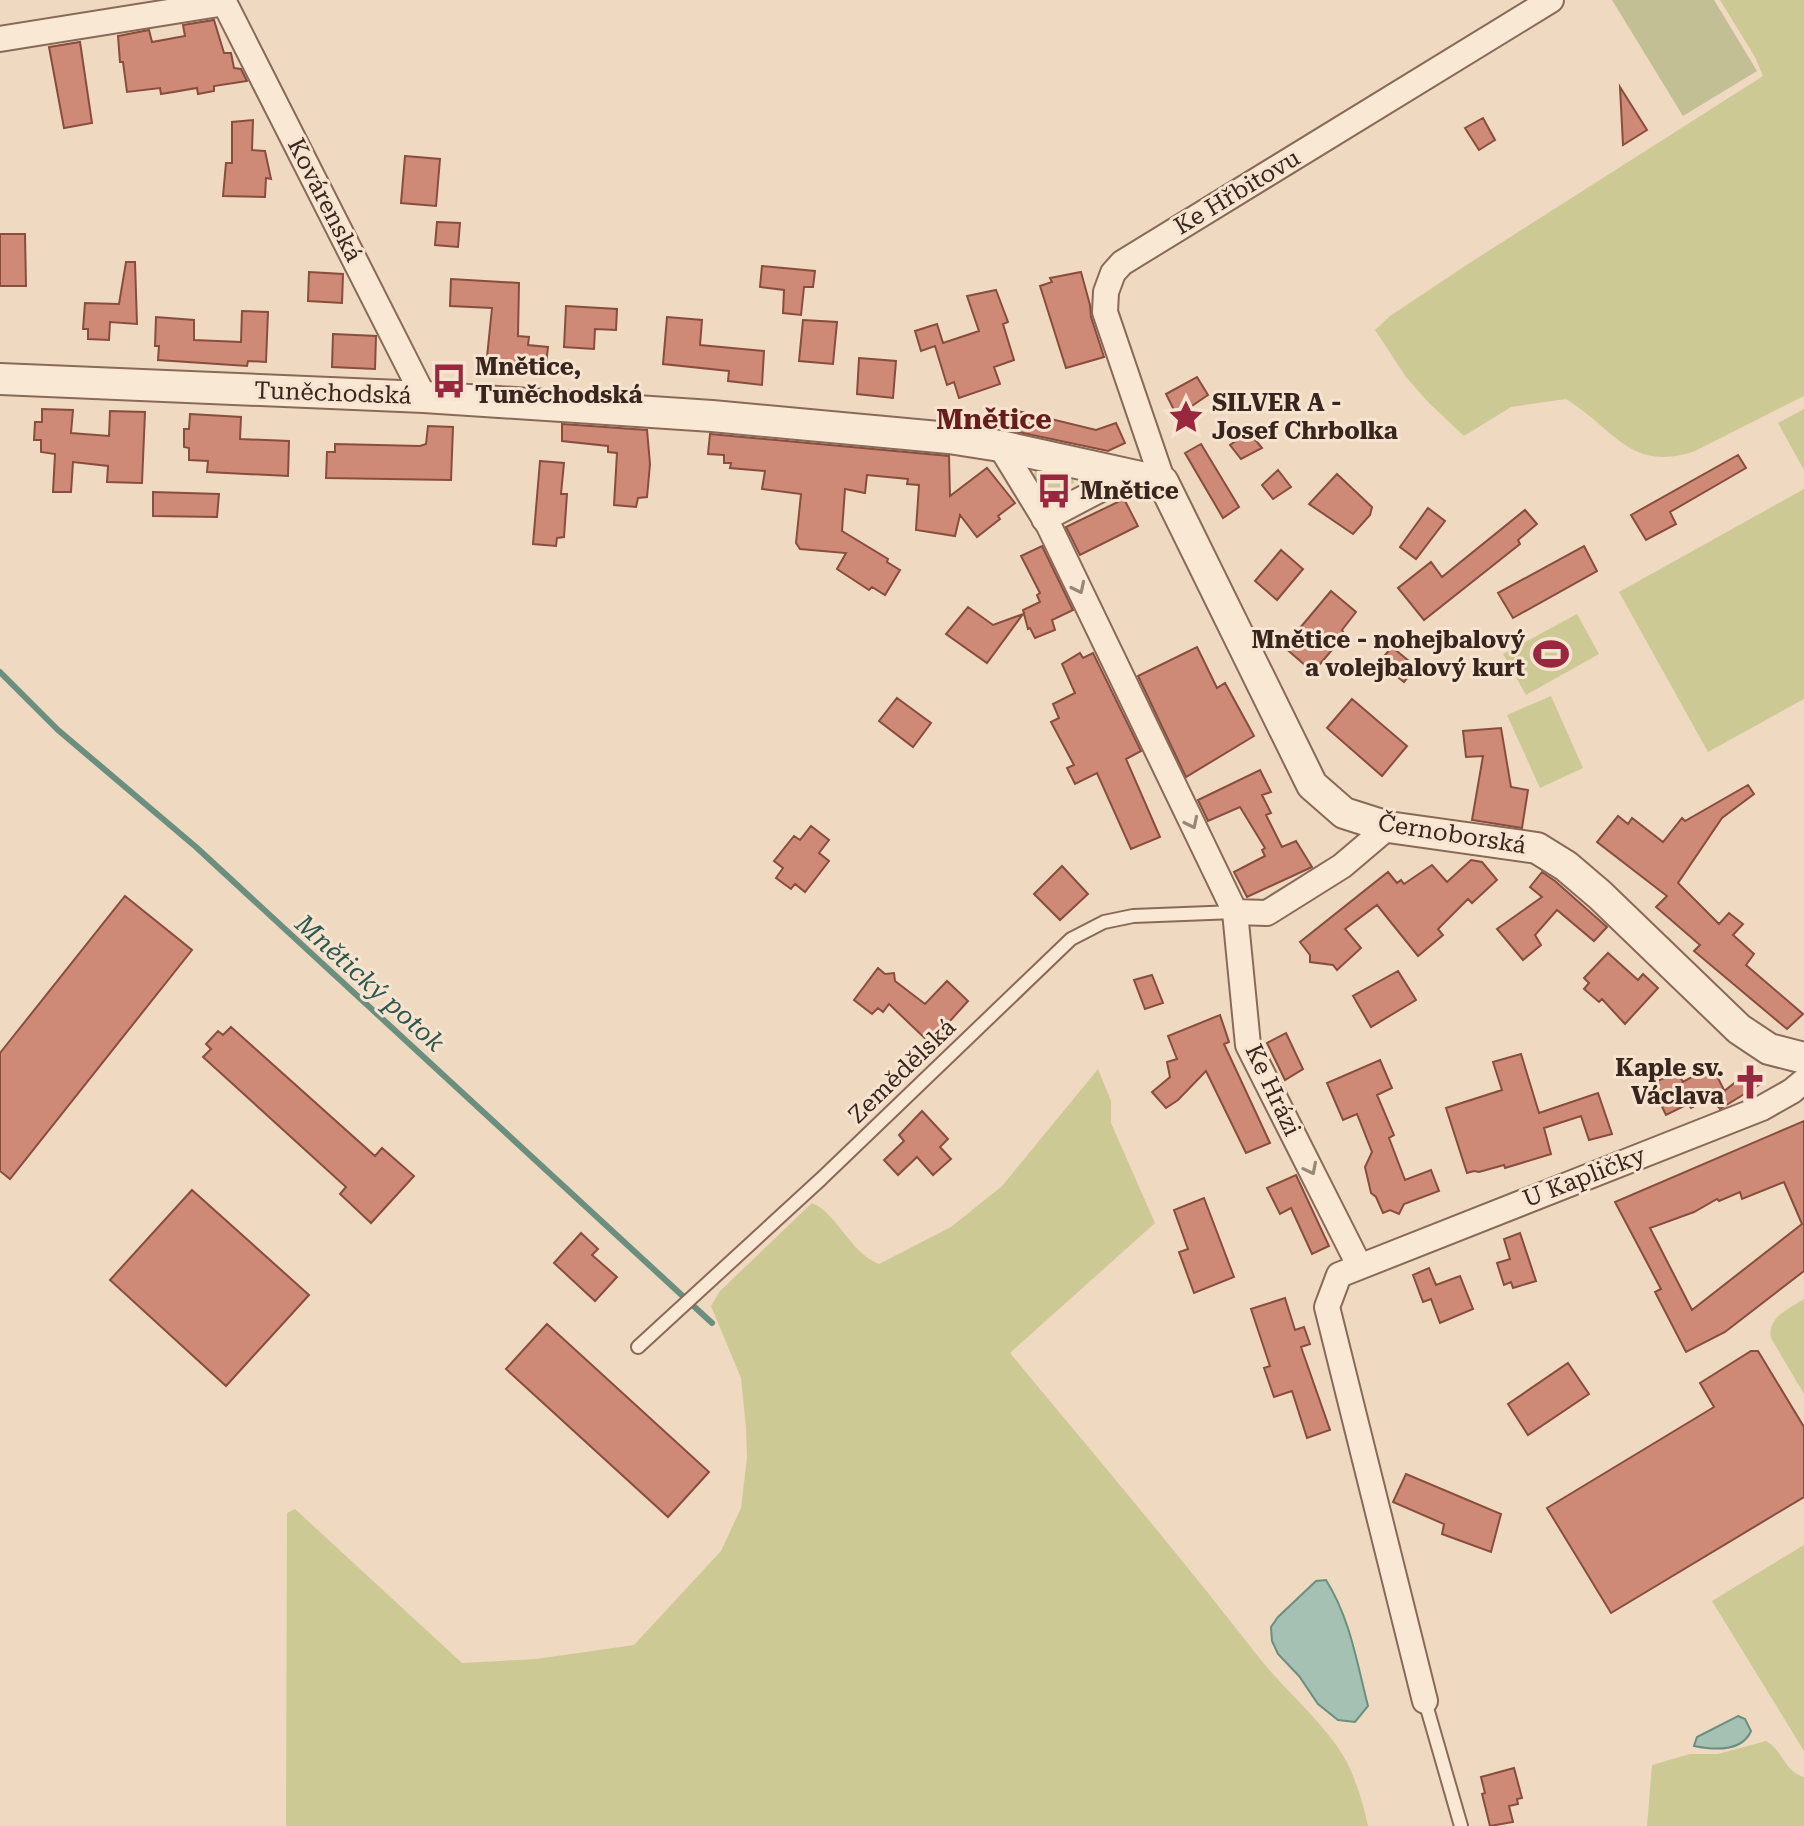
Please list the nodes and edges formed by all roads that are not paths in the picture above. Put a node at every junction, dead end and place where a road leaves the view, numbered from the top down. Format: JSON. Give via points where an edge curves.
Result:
{"nodes":[{"id":1,"x":1551,"y":0,"type":"edge"},
{"id":2,"x":224,"y":1,"type":"edge"},
{"id":3,"x":0,"y":39,"type":"edge"},
{"id":4,"x":0,"y":379,"type":"edge"},
{"id":5,"x":424,"y":397,"type":"junction"},
{"id":6,"x":1000,"y":446,"type":"junction"},
{"id":7,"x":1128,"y":475,"type":"junction"},
{"id":8,"x":1163,"y":482,"type":"junction"},
{"id":9,"x":1044,"y":519,"type":"junction"},
{"id":10,"x":1388,"y":827,"type":"junction"},
{"id":11,"x":1235,"y":912,"type":"junction"},
{"id":12,"x":1804,"y":1058,"type":"edge"},
{"id":13,"x":1804,"y":1081,"type":"edge"},
{"id":14,"x":1359,"y":1265,"type":"junction"},
{"id":15,"x":638,"y":1347,"type":"dead end"},
{"id":16,"x":1425,"y":1701,"type":"joint"},
{"id":17,"x":1461,"y":1826,"type":"edge"}],
"edges":[{"from":1,"to":8,"type":"street","name":"Ke Hřbitovu","via":[[1184,223],[1113,273],[1105,312]]},
{"from":2,"to":3,"type":"street","name":"Kovárenská"},
{"from":2,"to":5,"type":"street","name":"Kovárenská"},
{"from":4,"to":5,"type":"street","name":"Tuněchodská"},
{"from":5,"to":6,"type":"street","name":"Tuněchodská","via":[[712,416]]},
{"from":6,"to":7,"type":"street"},
{"from":6,"to":9,"type":"street","name":"Ke Hrázi"},
{"from":7,"to":8,"type":"street"},
{"from":7,"to":9,"type":"street"},
{"from":8,"to":10,"type":"street","name":"Černoborská","via":[[1312,785],[1344,813]]},
{"from":9,"to":11,"type":"street","name":"Ke Hrázi","one_way":true},
{"from":10,"to":11,"type":"street","via":[[1342,866],[1267,913]]},
{"from":10,"to":12,"type":"street","name":"Černoborská","via":[[1537,848],[1600,895],[1739,1029],[1769,1049]]},
{"from":11,"to":14,"type":"street","name":"Ke Hrázi","one_way":true,"via":[[1248,1045]]},
{"from":11,"to":15,"type":"lane","name":"Zemědělská","via":[[1133,916],[1104,922],[1071,939]]},
{"from":13,"to":14,"type":"street","name":"U Kapličky","via":[[1762,1108]]},
{"from":14,"to":16,"type":"street","via":[[1339,1275],[1327,1307]]},
{"from":16,"to":17,"type":"lane"}]}
